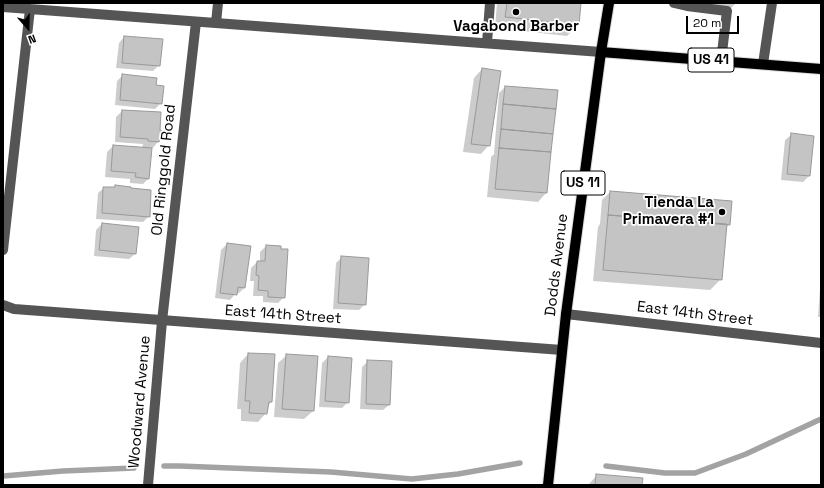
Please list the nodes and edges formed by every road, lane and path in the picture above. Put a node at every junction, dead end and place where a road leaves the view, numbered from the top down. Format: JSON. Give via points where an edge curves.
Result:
{"nodes":[{"id":1,"x":218,"y":3,"type":"edge"},
{"id":2,"x":490,"y":3,"type":"edge"},
{"id":3,"x":609,"y":3,"type":"edge"},
{"id":4,"x":674,"y":3,"type":"edge"},
{"id":5,"x":772,"y":3,"type":"edge"},
{"id":6,"x":3,"y":7,"type":"edge"},
{"id":7,"x":30,"y":8,"type":"junction"},
{"id":8,"x":196,"y":22,"type":"junction"},
{"id":9,"x":216,"y":23,"type":"junction"},
{"id":10,"x":487,"y":43,"type":"junction"},
{"id":11,"x":601,"y":52,"type":"junction"},
{"id":12,"x":721,"y":61,"type":"junction"},
{"id":13,"x":763,"y":64,"type":"junction"},
{"id":14,"x":821,"y":68,"type":"edge"},
{"id":15,"x":3,"y":250,"type":"edge"},
{"id":16,"x":3,"y":305,"type":"edge"},
{"id":17,"x":566,"y":314,"type":"junction"},
{"id":18,"x":162,"y":321,"type":"junction"},
{"id":19,"x":821,"y":343,"type":"edge"},
{"id":20,"x":562,"y":350,"type":"junction"},
{"id":21,"x":148,"y":485,"type":"edge"},
{"id":22,"x":548,"y":485,"type":"edge"}],
"edges":[{"from":1,"to":9,"type":"street"},
{"from":2,"to":10,"type":"street"},
{"from":3,"to":11,"type":"main road","name":"Dodds Avenue","number":"US 11"},
{"from":4,"to":12,"type":"street","via":[[727,11]]},
{"from":5,"to":13,"type":"street"},
{"from":6,"to":7,"type":"street"},
{"from":7,"to":8,"type":"street"},
{"from":7,"to":15,"type":"street"},
{"from":8,"to":9,"type":"street"},
{"from":8,"to":18,"type":"street","name":"Old Ringgold Road"},
{"from":9,"to":10,"type":"street"},
{"from":10,"to":11,"type":"street"},
{"from":11,"to":12,"type":"main road","number":"US 41"},
{"from":11,"to":17,"type":"main road","name":"Dodds Avenue","number":"US 11"},
{"from":12,"to":13,"type":"main road","number":"US 41"},
{"from":13,"to":14,"type":"main road","number":"US 41"},
{"from":16,"to":18,"type":"street","name":"East 14th Street","via":[[14,309]]},
{"from":17,"to":19,"type":"street","name":"East 14th Street"},
{"from":17,"to":20,"type":"main road","name":"Dodds Avenue","number":"US 11"},
{"from":18,"to":20,"type":"street","name":"East 14th Street"},
{"from":18,"to":21,"type":"street","name":"Woodward Avenue"},
{"from":20,"to":22,"type":"main road","name":"Dodds Avenue","number":"US 11"}]}
